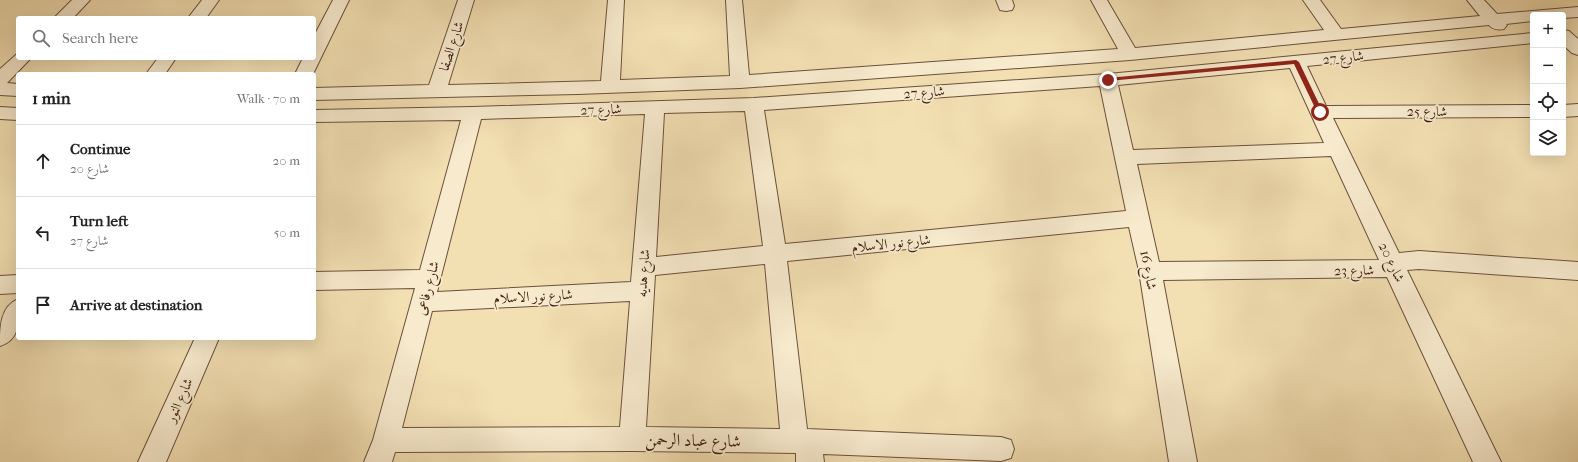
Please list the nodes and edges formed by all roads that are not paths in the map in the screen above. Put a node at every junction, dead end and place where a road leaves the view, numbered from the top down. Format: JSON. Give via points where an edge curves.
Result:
{"nodes":[{"id":1,"x":82,"y":0,"type":"edge"},
{"id":2,"x":211,"y":0,"type":"edge"},
{"id":3,"x":341,"y":0,"type":"edge"},
{"id":4,"x":466,"y":0,"type":"edge"},
{"id":5,"x":616,"y":0,"type":"edge"},
{"id":6,"x":734,"y":0,"type":"edge"},
{"id":7,"x":1099,"y":0,"type":"edge"},
{"id":8,"x":1311,"y":0,"type":"edge"},
{"id":9,"x":1475,"y":0,"type":"edge"},
{"id":10,"x":1578,"y":12,"type":"edge"},
{"id":11,"x":1566,"y":13,"type":"edge"},
{"id":12,"x":65,"y":16,"type":"edge"},
{"id":13,"x":199,"y":16,"type":"edge"},
{"id":14,"x":1530,"y":16,"type":"edge"},
{"id":15,"x":1492,"y":19,"type":"junction"},
{"id":16,"x":1335,"y":33,"type":"junction"},
{"id":17,"x":1578,"y":34,"type":"edge"},
{"id":18,"x":1566,"y":35,"type":"edge"},
{"id":19,"x":1530,"y":38,"type":"edge"},
{"id":20,"x":1566,"y":38,"type":"edge"},
{"id":21,"x":1513,"y":40,"type":"junction"},
{"id":22,"x":1578,"y":49,"type":"edge"},
{"id":23,"x":316,"y":50,"type":"edge"},
{"id":24,"x":1130,"y":54,"type":"junction"},
{"id":25,"x":20,"y":60,"type":"edge"},
{"id":26,"x":166,"y":60,"type":"edge"},
{"id":27,"x":311,"y":60,"type":"edge"},
{"id":28,"x":1296,"y":62,"type":"junction"},
{"id":29,"x":156,"y":72,"type":"edge"},
{"id":30,"x":305,"y":72,"type":"edge"},
{"id":31,"x":0,"y":80,"type":"edge"},
{"id":32,"x":1108,"y":80,"type":"junction"},
{"id":33,"x":740,"y":82,"type":"junction"},
{"id":34,"x":610,"y":86,"type":"junction"},
{"id":35,"x":578,"y":88,"type":"junction"},
{"id":36,"x":0,"y":89,"type":"edge"},
{"id":37,"x":16,"y":90,"type":"edge"},
{"id":38,"x":437,"y":91,"type":"junction"},
{"id":39,"x":316,"y":94,"type":"edge"},
{"id":40,"x":754,"y":104,"type":"junction"},
{"id":41,"x":655,"y":107,"type":"junction"},
{"id":42,"x":573,"y":110,"type":"junction"},
{"id":43,"x":1566,"y":110,"type":"edge"},
{"id":44,"x":1578,"y":110,"type":"edge"},
{"id":45,"x":1530,"y":111,"type":"edge"},
{"id":46,"x":1320,"y":112,"type":"junction"},
{"id":47,"x":0,"y":113,"type":"edge"},
{"id":48,"x":474,"y":113,"type":"junction"},
{"id":49,"x":16,"y":114,"type":"edge"},
{"id":50,"x":316,"y":116,"type":"edge"},
{"id":51,"x":1338,"y":149,"type":"junction"},
{"id":52,"x":1124,"y":156,"type":"junction"},
{"id":53,"x":1138,"y":218,"type":"junction"},
{"id":54,"x":775,"y":254,"type":"junction"},
{"id":55,"x":1393,"y":263,"type":"junction"},
{"id":56,"x":644,"y":267,"type":"junction"},
{"id":57,"x":1150,"y":271,"type":"junction"},
{"id":58,"x":1578,"y":271,"type":"edge"},
{"id":59,"x":430,"y":279,"type":"junction"},
{"id":60,"x":316,"y":281,"type":"edge"},
{"id":61,"x":16,"y":284,"type":"edge"},
{"id":62,"x":0,"y":285,"type":"edge"},
{"id":63,"x":642,"y":290,"type":"junction"},
{"id":64,"x":424,"y":302,"type":"junction"},
{"id":65,"x":16,"y":312,"type":"edge"},
{"id":66,"x":0,"y":336,"type":"edge"},
{"id":67,"x":206,"y":340,"type":"edge"},
{"id":68,"x":632,"y":439,"type":"junction"},
{"id":69,"x":805,"y":448,"type":"edge"},
{"id":70,"x":1001,"y":449,"type":"dead end"},
{"id":71,"x":382,"y":451,"type":"edge"},
{"id":72,"x":152,"y":462,"type":"edge"},
{"id":73,"x":1183,"y":462,"type":"edge"},
{"id":74,"x":1487,"y":462,"type":"edge"}],
"edges":[{"from":1,"to":12,"type":"street"},
{"from":2,"to":13,"type":"street"},
{"from":3,"to":23,"type":"street"},
{"from":4,"to":38,"type":"street","name":"شارع الصفا"},
{"from":5,"to":34,"type":"street"},
{"from":6,"to":33,"type":"street"},
{"from":7,"to":24,"type":"street"},
{"from":8,"to":16,"type":"street"},
{"from":9,"to":15,"type":"street"},
{"from":10,"to":11,"type":"street"},
{"from":14,"to":15,"type":"street","name":"شارع 27"},
{"from":15,"to":16,"type":"street","name":"شارع 27"},
{"from":15,"to":21,"type":"street"},
{"from":16,"to":24,"type":"street","name":"شارع 27"},
{"from":17,"to":18,"type":"street"},
{"from":19,"to":21,"type":"street","name":"شارع 27"},
{"from":20,"to":22,"type":"street"},
{"from":21,"to":28,"type":"street","name":"شارع 27"},
{"from":24,"to":33,"type":"street","name":"شارع 27"},
{"from":25,"to":31,"type":"street"},
{"from":26,"to":29,"type":"street"},
{"from":27,"to":30,"type":"street"},
{"from":28,"to":32,"type":"street","name":"شارع 27"},
{"from":28,"to":46,"type":"street","name":"شارع 20"},
{"from":32,"to":40,"type":"street","name":"شارع 27"},
{"from":32,"to":52,"type":"street","name":"شارع 16"},
{"from":33,"to":34,"type":"street","name":"شارع 27"},
{"from":34,"to":35,"type":"street","name":"شارع 27"},
{"from":35,"to":38,"type":"street","name":"شارع 27"},
{"from":35,"to":42,"type":"street"},
{"from":36,"to":37,"type":"street"},
{"from":38,"to":39,"type":"street","name":"شارع 27"},
{"from":40,"to":41,"type":"street","name":"شارع 27"},
{"from":40,"to":54,"type":"street"},
{"from":41,"to":42,"type":"street","name":"شارع 27"},
{"from":41,"to":56,"type":"street","name":"شارع هديه"},
{"from":42,"to":48,"type":"street","name":"شارع 27"},
{"from":43,"to":44,"type":"street"},
{"from":45,"to":46,"type":"street","name":"شارع 25"},
{"from":46,"to":51,"type":"street","name":"شارع 20"},
{"from":47,"to":49,"type":"street"},
{"from":48,"to":50,"type":"street","name":"شارع 27"},
{"from":48,"to":59,"type":"street","name":"شارع رفاعى"},
{"from":51,"to":52,"type":"street"},
{"from":51,"to":55,"type":"street","name":"شارع 20"},
{"from":52,"to":53,"type":"street","name":"شارع 16"},
{"from":53,"to":54,"type":"street","name":"شارع نور الاسلام"},
{"from":53,"to":57,"type":"street","name":"شارع 16"},
{"from":54,"to":56,"type":"street","name":"شارع نور الاسلام"},
{"from":54,"to":69,"type":"street"},
{"from":55,"to":57,"type":"street","name":"شارع 23","via":[[1385,269],[1373,270]]},
{"from":55,"to":58,"type":"street","name":"شارع 23","via":[[1419,260]]},
{"from":55,"to":74,"type":"street","name":"شارع 20"},
{"from":56,"to":63,"type":"street","name":"شارع هديه"},
{"from":57,"to":73,"type":"street","name":"شارع 16"},
{"from":59,"to":60,"type":"street"},
{"from":59,"to":64,"type":"street","name":"شارع رفاعى"},
{"from":61,"to":62,"type":"street"},
{"from":63,"to":64,"type":"street","name":"شارع نور الاسلام"},
{"from":63,"to":68,"type":"street","name":"شارع هديه"},
{"from":64,"to":71,"type":"street","name":"شارع رفاعى"},
{"from":65,"to":66,"type":"street"},
{"from":67,"to":72,"type":"street","name":"شارع النور"},
{"from":68,"to":69,"type":"street","name":"شارع عباد الرحمن"},
{"from":68,"to":71,"type":"street","name":"شارع عباد الرحمن"},
{"from":69,"to":70,"type":"street","name":"شارع عباد الرحمن"}]}
